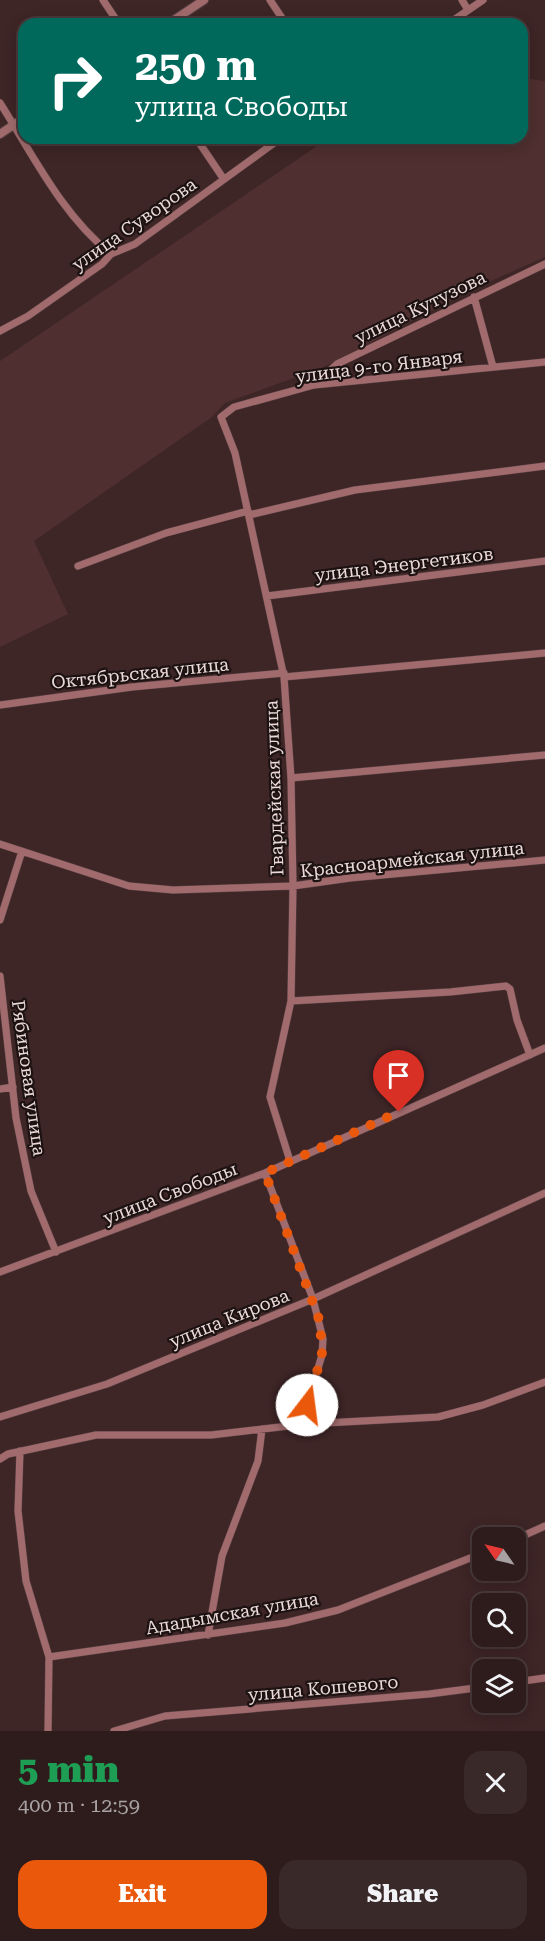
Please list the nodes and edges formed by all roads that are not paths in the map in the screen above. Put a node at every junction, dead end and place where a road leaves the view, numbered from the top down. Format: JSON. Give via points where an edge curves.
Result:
{"nodes":[{"id":1,"x":103,"y":0,"type":"edge"},
{"id":2,"x":204,"y":0,"type":"edge"},
{"id":3,"x":270,"y":0,"type":"edge"},
{"id":4,"x":462,"y":0,"type":"edge"},
{"id":5,"x":483,"y":0,"type":"edge"},
{"id":6,"x":468,"y":10,"type":"junction"},
{"id":7,"x":115,"y":18,"type":"edge"},
{"id":8,"x":177,"y":18,"type":"edge"},
{"id":9,"x":282,"y":18,"type":"edge"},
{"id":10,"x":457,"y":18,"type":"edge"},
{"id":11,"x":0,"y":103,"type":"edge"},
{"id":12,"x":18,"y":122,"type":"edge"},
{"id":13,"x":12,"y":126,"type":"junction"},
{"id":14,"x":0,"y":134,"type":"edge"},
{"id":15,"x":18,"y":135,"type":"edge"},
{"id":16,"x":24,"y":144,"type":"edge"},
{"id":17,"x":200,"y":144,"type":"edge"},
{"id":18,"x":272,"y":144,"type":"edge"},
{"id":19,"x":224,"y":178,"type":"junction"},
{"id":20,"x":111,"y":254,"type":"junction"},
{"id":21,"x":545,"y":264,"type":"edge"},
{"id":22,"x":474,"y":297,"type":"junction"},
{"id":23,"x":0,"y":331,"type":"edge"},
{"id":24,"x":545,"y":362,"type":"edge"},
{"id":25,"x":493,"y":367,"type":"junction"},
{"id":26,"x":314,"y":385,"type":"junction"},
{"id":27,"x":221,"y":417,"type":"joint"},
{"id":28,"x":545,"y":466,"type":"edge"},
{"id":29,"x":249,"y":513,"type":"junction"},
{"id":30,"x":545,"y":561,"type":"edge"},
{"id":31,"x":78,"y":566,"type":"dead end"},
{"id":32,"x":267,"y":596,"type":"junction"},
{"id":33,"x":545,"y":653,"type":"edge"},
{"id":34,"x":284,"y":675,"type":"junction"},
{"id":35,"x":0,"y":705,"type":"edge"},
{"id":36,"x":545,"y":755,"type":"edge"},
{"id":37,"x":291,"y":778,"type":"junction"},
{"id":38,"x":0,"y":844,"type":"edge"},
{"id":39,"x":22,"y":851,"type":"junction"},
{"id":40,"x":545,"y":860,"type":"edge"},
{"id":41,"x":293,"y":886,"type":"junction"},
{"id":42,"x":0,"y":920,"type":"edge"},
{"id":43,"x":0,"y":976,"type":"edge"},
{"id":44,"x":291,"y":1001,"type":"junction"},
{"id":45,"x":545,"y":1048,"type":"edge"},
{"id":46,"x":530,"y":1054,"type":"junction"},
{"id":47,"x":13,"y":1087,"type":"junction"},
{"id":48,"x":0,"y":1089,"type":"edge"},
{"id":49,"x":290,"y":1161,"type":"junction"},
{"id":50,"x":265,"y":1173,"type":"junction"},
{"id":51,"x":545,"y":1193,"type":"edge"},
{"id":52,"x":56,"y":1252,"type":"junction"},
{"id":53,"x":0,"y":1272,"type":"edge"},
{"id":54,"x":313,"y":1299,"type":"junction"},
{"id":55,"x":545,"y":1382,"type":"edge"},
{"id":56,"x":0,"y":1417,"type":"edge"},
{"id":57,"x":306,"y":1424,"type":"junction"},
{"id":58,"x":262,"y":1429,"type":"junction"},
{"id":59,"x":20,"y":1451,"type":"junction"},
{"id":60,"x":0,"y":1460,"type":"edge"},
{"id":61,"x":545,"y":1526,"type":"edge"},
{"id":62,"x":526,"y":1535,"type":"edge"},
{"id":63,"x":472,"y":1557,"type":"edge"},
{"id":64,"x":208,"y":1635,"type":"junction"},
{"id":65,"x":49,"y":1657,"type":"junction"},
{"id":66,"x":545,"y":1678,"type":"edge"},
{"id":67,"x":526,"y":1681,"type":"edge"},
{"id":68,"x":472,"y":1689,"type":"edge"},
{"id":69,"x":48,"y":1731,"type":"edge"},
{"id":70,"x":114,"y":1731,"type":"edge"}],
"edges":[{"from":1,"to":7,"type":"street"},
{"from":2,"to":8,"type":"street"},
{"from":3,"to":9,"type":"street"},
{"from":4,"to":6,"type":"street"},
{"from":5,"to":6,"type":"street"},
{"from":6,"to":10,"type":"street"},
{"from":11,"to":13,"type":"street"},
{"from":12,"to":13,"type":"street"},
{"from":13,"to":14,"type":"street"},
{"from":13,"to":15,"type":"street"},
{"from":16,"to":20,"type":"street","via":[[66,204]]},
{"from":17,"to":19,"type":"street"},
{"from":18,"to":19,"type":"street","name":"улица Суворова"},
{"from":19,"to":20,"type":"street","name":"улица Суворова","via":[[135,244]]},
{"from":20,"to":23,"type":"street","name":"улица Суворова","via":[[28,316]]},
{"from":21,"to":22,"type":"street","name":"улица Кутузова"},
{"from":22,"to":25,"type":"street"},
{"from":22,"to":26,"type":"street","name":"улица Кутузова","via":[[337,364]]},
{"from":24,"to":25,"type":"street","name":"улица 9-го Января"},
{"from":25,"to":26,"type":"street","name":"улица 9-го Января"},
{"from":26,"to":27,"type":"street","name":"улица 9-го Января","via":[[234,407]]},
{"from":27,"to":29,"type":"street","name":"Гвардейская улица","via":[[235,453]]},
{"from":28,"to":29,"type":"street","via":[[355,490]]},
{"from":29,"to":31,"type":"street","via":[[166,533]]},
{"from":29,"to":32,"type":"street","name":"Гвардейская улица"},
{"from":30,"to":32,"type":"street","name":"улица Энергетиков"},
{"from":32,"to":34,"type":"street","name":"Гвардейская улица"},
{"from":33,"to":34,"type":"street","name":"Октябрьская улица"},
{"from":34,"to":35,"type":"street","name":"Октябрьская улица","via":[[132,687]]},
{"from":34,"to":37,"type":"street","name":"Гвардейская улица"},
{"from":36,"to":37,"type":"street"},
{"from":37,"to":41,"type":"street","name":"Гвардейская улица"},
{"from":38,"to":39,"type":"street","name":"Красноармейская улица"},
{"from":39,"to":41,"type":"street","name":"Красноармейская улица","via":[[143,888]]},
{"from":39,"to":42,"type":"street"},
{"from":40,"to":41,"type":"street","name":"Красноармейская улица"},
{"from":41,"to":44,"type":"street","name":"Гвардейская улица"},
{"from":43,"to":47,"type":"street","name":"Рябиновая улица"},
{"from":44,"to":46,"type":"street","via":[[506,986]]},
{"from":44,"to":49,"type":"street","name":"Гвардейская улица","via":[[269,1089]]},
{"from":45,"to":46,"type":"street","name":"улица Свободы"},
{"from":46,"to":49,"type":"street","name":"улица Свободы"},
{"from":47,"to":48,"type":"street"},
{"from":47,"to":52,"type":"street","name":"Рябиновая улица","via":[[31,1191]]},
{"from":49,"to":50,"type":"street","name":"улица Свободы"},
{"from":50,"to":52,"type":"street","name":"улица Свободы"},
{"from":50,"to":54,"type":"street"},
{"from":51,"to":54,"type":"street","name":"улица Кирова"},
{"from":52,"to":53,"type":"street","name":"улица Свободы"},
{"from":54,"to":56,"type":"street","name":"улица Кирова","via":[[108,1384]]},
{"from":54,"to":57,"type":"street","via":[[323,1347],[307,1405]]},
{"from":55,"to":57,"type":"street","via":[[438,1417]]},
{"from":57,"to":58,"type":"street"},
{"from":58,"to":59,"type":"street","via":[[211,1435],[96,1435]]},
{"from":58,"to":64,"type":"street","via":[[258,1461],[222,1557]]},
{"from":59,"to":60,"type":"street"},
{"from":59,"to":65,"type":"street","via":[[18,1511],[26,1581]]},
{"from":61,"to":62,"type":"street"},
{"from":63,"to":64,"type":"street","name":"Ададымская улица","via":[[338,1610]]},
{"from":64,"to":65,"type":"street","name":"Ададымская улица"},
{"from":65,"to":69,"type":"street"},
{"from":66,"to":67,"type":"street"},
{"from":68,"to":70,"type":"street","name":"улица Кошевого","via":[[165,1716]]}]}
